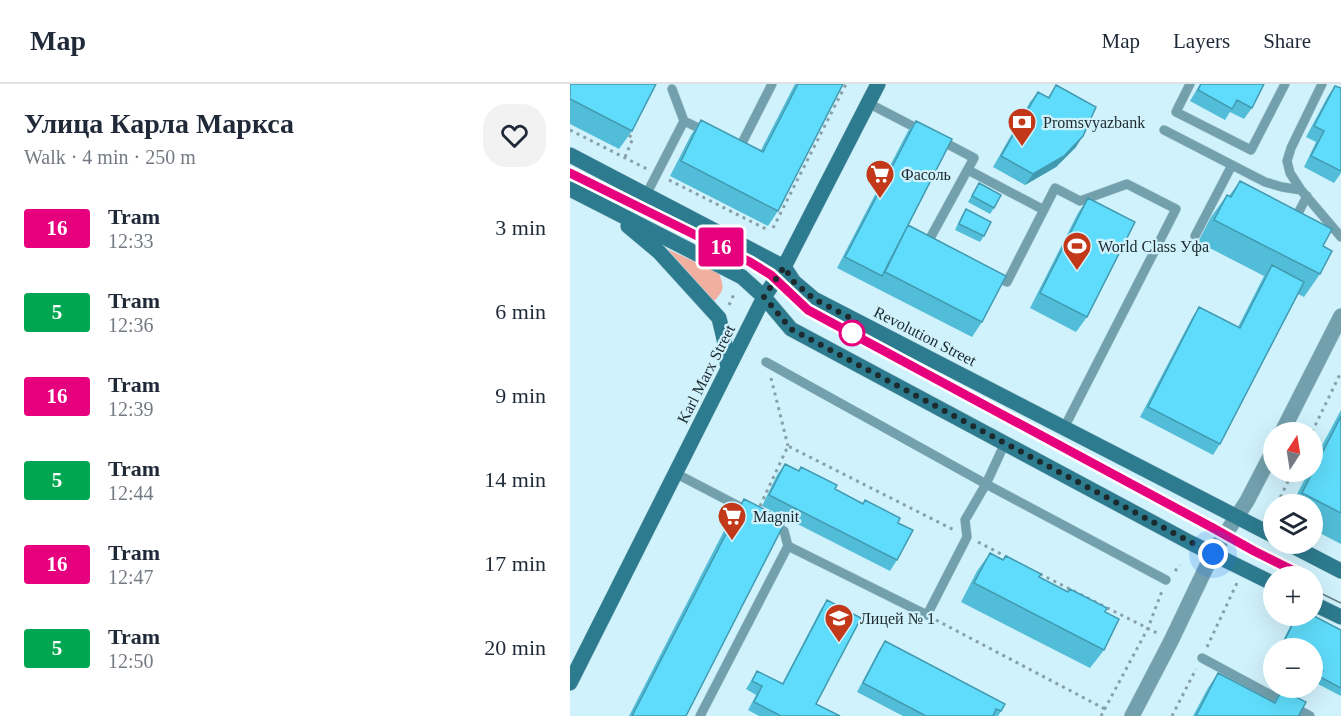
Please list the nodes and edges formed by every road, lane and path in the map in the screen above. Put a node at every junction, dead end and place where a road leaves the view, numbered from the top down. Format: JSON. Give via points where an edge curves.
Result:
{"nodes":[{"id":1,"x":662,"y":84,"type":"edge"},
{"id":2,"x":772,"y":84,"type":"edge"},
{"id":3,"x":846,"y":84,"type":"edge"},
{"id":4,"x":878,"y":84,"type":"edge"},
{"id":5,"x":1190,"y":84,"type":"edge"},
{"id":6,"x":1285,"y":84,"type":"edge"},
{"id":7,"x":1322,"y":84,"type":"edge"},
{"id":8,"x":674,"y":87,"type":"edge"},
{"id":9,"x":868,"y":104,"type":"junction"},
{"id":10,"x":684,"y":121,"type":"junction"},
{"id":11,"x":1164,"y":130,"type":"dead end"},
{"id":12,"x":627,"y":134,"type":"edge"},
{"id":13,"x":712,"y":135,"type":"edge"},
{"id":14,"x":730,"y":144,"type":"edge"},
{"id":15,"x":570,"y":155,"type":"edge"},
{"id":16,"x":624,"y":158,"type":"dead end"},
{"id":17,"x":1232,"y":165,"type":"junction"},
{"id":18,"x":968,"y":170,"type":"junction"},
{"id":19,"x":570,"y":189,"type":"edge"},
{"id":20,"x":1304,"y":193,"type":"junction"},
{"id":21,"x":646,"y":195,"type":"junction"},
{"id":22,"x":607,"y":208,"type":"junction"},
{"id":23,"x":1044,"y":210,"type":"junction"},
{"id":24,"x":1282,"y":221,"type":"edge"},
{"id":25,"x":773,"y":228,"type":"edge"},
{"id":26,"x":1195,"y":236,"type":"dead end"},
{"id":27,"x":1341,"y":237,"type":"edge"},
{"id":28,"x":938,"y":247,"type":"edge"},
{"id":29,"x":784,"y":267,"type":"junction"},
{"id":30,"x":988,"y":272,"type":"edge"},
{"id":31,"x":764,"y":297,"type":"junction"},
{"id":32,"x":1341,"y":316,"type":"edge"},
{"id":33,"x":766,"y":362,"type":"joint"},
{"id":34,"x":728,"y":369,"type":"junction"},
{"id":35,"x":1341,"y":372,"type":"edge"},
{"id":36,"x":1287,"y":422,"type":"edge"},
{"id":37,"x":1317,"y":422,"type":"edge"},
{"id":38,"x":1064,"y":428,"type":"junction"},
{"id":39,"x":1005,"y":443,"type":"junction"},
{"id":40,"x":788,"y":446,"type":"junction"},
{"id":41,"x":1263,"y":470,"type":"edge"},
{"id":42,"x":675,"y":473,"type":"junction"},
{"id":43,"x":986,"y":484,"type":"junction"},
{"id":44,"x":755,"y":515,"type":"joint"},
{"id":45,"x":1236,"y":517,"type":"junction"},
{"id":46,"x":766,"y":521,"type":"edge"},
{"id":47,"x":1263,"y":530,"type":"edge"},
{"id":48,"x":967,"y":537,"type":"junction"},
{"id":49,"x":788,"y":546,"type":"junction"},
{"id":50,"x":1213,"y":554,"type":"junction"},
{"id":51,"x":1308,"y":554,"type":"edge"},
{"id":52,"x":1010,"y":558,"type":"edge"},
{"id":53,"x":1031,"y":569,"type":"edge"},
{"id":54,"x":1341,"y":571,"type":"edge"},
{"id":55,"x":1263,"y":579,"type":"edge"},
{"id":56,"x":1166,"y":580,"type":"joint"},
{"id":57,"x":1323,"y":608,"type":"edge"},
{"id":58,"x":927,"y":615,"type":"junction"},
{"id":59,"x":1341,"y":617,"type":"edge"},
{"id":60,"x":1148,"y":628,"type":"junction"},
{"id":61,"x":1171,"y":641,"type":"junction"},
{"id":62,"x":1202,"y":658,"type":"dead end"},
{"id":63,"x":570,"y":683,"type":"edge"},
{"id":64,"x":1105,"y":709,"type":"junction"},
{"id":65,"x":700,"y":716,"type":"edge"},
{"id":66,"x":1101,"y":716,"type":"edge"},
{"id":67,"x":1132,"y":716,"type":"edge"},
{"id":68,"x":1310,"y":716,"type":"edge"}],
"edges":[{"from":1,"to":8,"type":"lane"},
{"from":2,"to":14,"type":"lane","via":[[739,149]]},
{"from":3,"to":25,"type":"path"},
{"from":4,"to":9,"type":"street","name":"Karl Marx Street"},
{"from":5,"to":6,"type":"lane","via":[[1176,112],[1251,150]]},
{"from":7,"to":20,"type":"lane","via":[[1287,161]]},
{"from":8,"to":10,"type":"lane"},
{"from":9,"to":18,"type":"lane","via":[[974,158]]},
{"from":9,"to":29,"type":"street","name":"Karl Marx Street"},
{"from":10,"to":13,"type":"lane"},
{"from":10,"to":21,"type":"lane"},
{"from":11,"to":17,"type":"lane"},
{"from":12,"to":16,"type":"path","via":[[633,138]]},
{"from":15,"to":21,"type":"street","name":"Revolution Street"},
{"from":17,"to":20,"type":"lane","via":[[1271,184]]},
{"from":17,"to":26,"type":"lane"},
{"from":18,"to":23,"type":"lane"},
{"from":18,"to":28,"type":"lane","via":[[928,242]]},
{"from":19,"to":22,"type":"street"},
{"from":20,"to":24,"type":"lane","via":[[1295,228]]},
{"from":20,"to":27,"type":"lane"},
{"from":21,"to":29,"type":"street","name":"Revolution Street"},
{"from":22,"to":31,"type":"street","via":[[742,277]]},
{"from":22,"to":34,"type":"street","via":[[659,252],[719,318]]},
{"from":23,"to":30,"type":"lane","via":[[1008,282]]},
{"from":23,"to":38,"type":"lane","via":[[1055,188],[1080,201],[1127,184],[1176,209]]},
{"from":29,"to":31,"type":"street","name":"Karl Marx Street"},
{"from":29,"to":38,"type":"street","name":"Revolution Street","via":[[814,299]]},
{"from":31,"to":34,"type":"street","name":"Karl Marx Street"},
{"from":31,"to":39,"type":"street","via":[[791,329]]},
{"from":32,"to":36,"type":"street"},
{"from":33,"to":40,"type":"path"},
{"from":33,"to":43,"type":"lane"},
{"from":34,"to":42,"type":"street","name":"Karl Marx Street"},
{"from":35,"to":37,"type":"path"},
{"from":38,"to":45,"type":"street","name":"Revolution Street"},
{"from":39,"to":43,"type":"lane"},
{"from":39,"to":50,"type":"street"},
{"from":40,"to":44,"type":"path"},
{"from":40,"to":48,"type":"path"},
{"from":41,"to":45,"type":"street"},
{"from":42,"to":44,"type":"lane"},
{"from":42,"to":63,"type":"street","name":"Karl Marx Street"},
{"from":43,"to":48,"type":"lane","via":[[966,520]]},
{"from":43,"to":56,"type":"lane"},
{"from":45,"to":47,"type":"street","name":"Revolution Street"},
{"from":45,"to":50,"type":"street"},
{"from":46,"to":49,"type":"lane","via":[[784,531]]},
{"from":48,"to":52,"type":"path"},
{"from":48,"to":58,"type":"lane"},
{"from":49,"to":58,"type":"lane"},
{"from":49,"to":65,"type":"lane"},
{"from":50,"to":55,"type":"street"},
{"from":50,"to":61,"type":"street"},
{"from":51,"to":54,"type":"street"},
{"from":53,"to":60,"type":"path"},
{"from":56,"to":60,"type":"path"},
{"from":57,"to":59,"type":"street"},
{"from":58,"to":64,"type":"path"},
{"from":60,"to":61,"type":"path"},
{"from":60,"to":64,"type":"path"},
{"from":61,"to":67,"type":"street"},
{"from":62,"to":68,"type":"lane"},
{"from":64,"to":66,"type":"path"}]}
